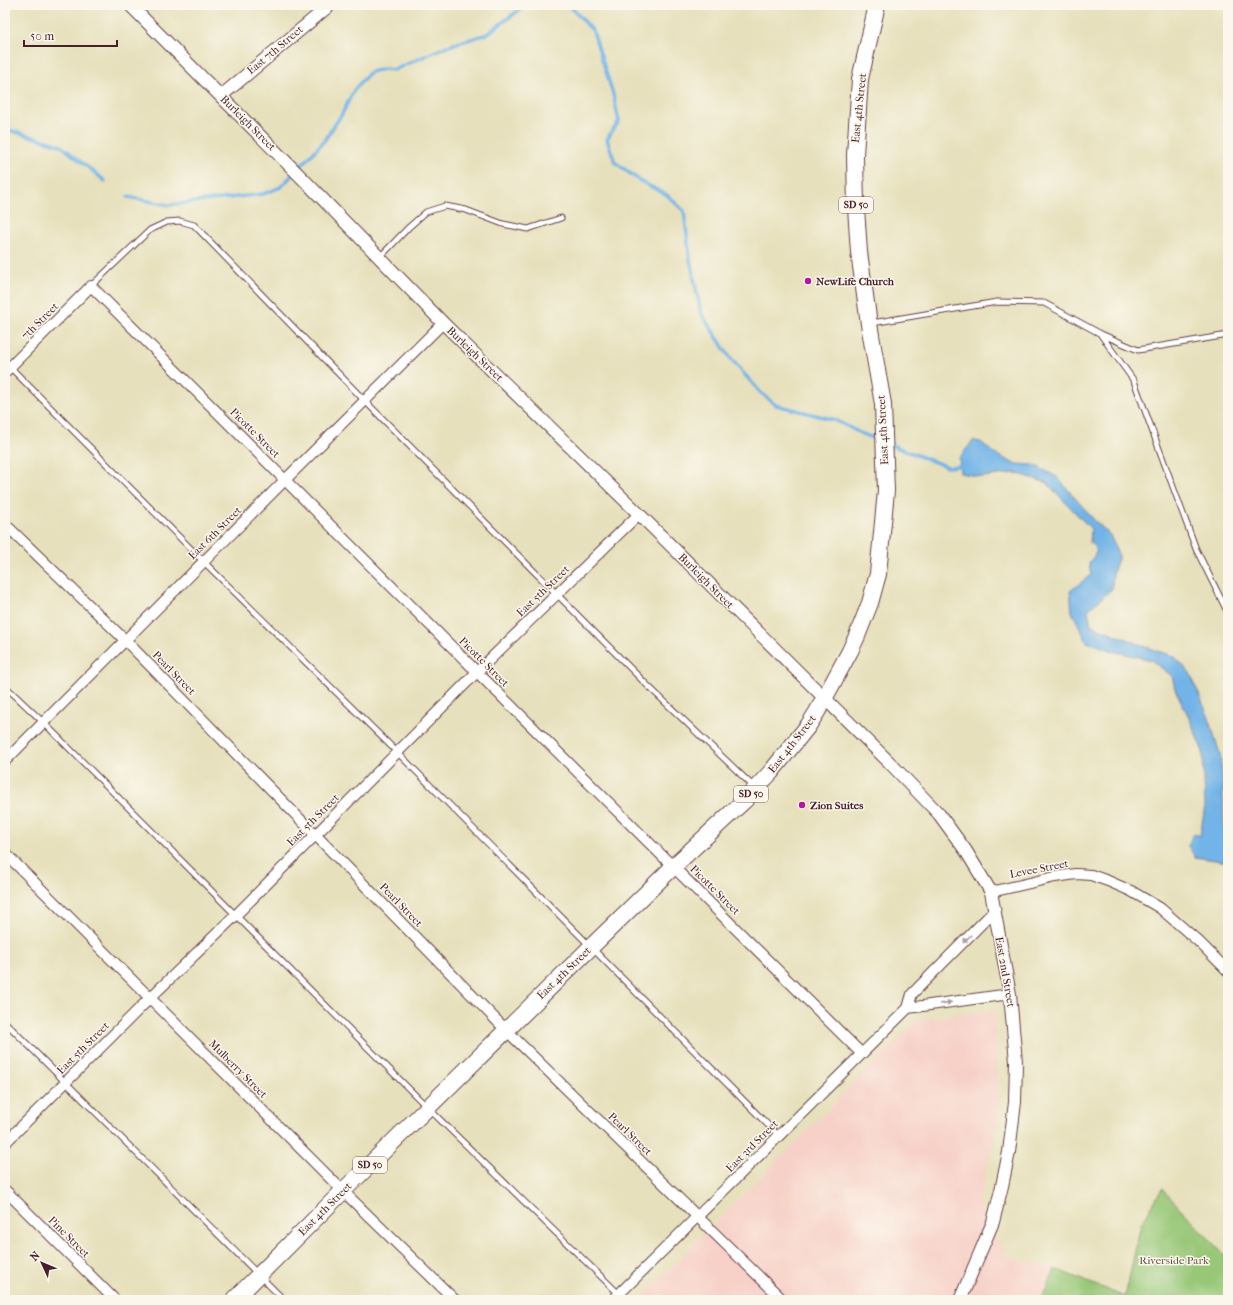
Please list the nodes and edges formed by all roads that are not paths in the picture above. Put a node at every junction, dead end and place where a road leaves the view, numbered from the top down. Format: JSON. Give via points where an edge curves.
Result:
{"nodes":[{"id":1,"x":130,"y":5,"type":"edge"},
{"id":2,"x":330,"y":5,"type":"edge"},
{"id":3,"x":877,"y":5,"type":"edge"},
{"id":4,"x":221,"y":96,"type":"junction"},
{"id":5,"x":561,"y":218,"type":"dead end"},
{"id":6,"x":380,"y":258,"type":"junction"},
{"id":7,"x":91,"y":286,"type":"junction"},
{"id":8,"x":443,"y":323,"type":"junction"},
{"id":9,"x":869,"y":324,"type":"junction"},
{"id":10,"x":1101,"y":334,"type":"junction"},
{"id":11,"x":1228,"y":335,"type":"edge"},
{"id":12,"x":7,"y":367,"type":"edge"},
{"id":13,"x":365,"y":401,"type":"junction"},
{"id":14,"x":285,"y":480,"type":"junction"},
{"id":15,"x":639,"y":514,"type":"junction"},
{"id":16,"x":5,"y":524,"type":"edge"},
{"id":17,"x":204,"y":562,"type":"junction"},
{"id":18,"x":557,"y":594,"type":"junction"},
{"id":19,"x":1228,"y":613,"type":"edge"},
{"id":20,"x":125,"y":640,"type":"junction"},
{"id":21,"x":477,"y":672,"type":"junction"},
{"id":22,"x":5,"y":686,"type":"edge"},
{"id":23,"x":825,"y":698,"type":"junction"},
{"id":24,"x":43,"y":722,"type":"junction"},
{"id":25,"x":398,"y":752,"type":"junction"},
{"id":26,"x":5,"y":761,"type":"edge"},
{"id":27,"x":756,"y":788,"type":"junction"},
{"id":28,"x":316,"y":835,"type":"junction"},
{"id":29,"x":5,"y":853,"type":"edge"},
{"id":30,"x":674,"y":866,"type":"junction"},
{"id":31,"x":990,"y":892,"type":"junction"},
{"id":32,"x":994,"y":911,"type":"junction"},
{"id":33,"x":235,"y":916,"type":"junction"},
{"id":34,"x":591,"y":947,"type":"junction"},
{"id":35,"x":1228,"y":972,"type":"edge"},
{"id":36,"x":1010,"y":994,"type":"junction"},
{"id":37,"x":150,"y":998,"type":"junction"},
{"id":38,"x":908,"y":1008,"type":"junction"},
{"id":39,"x":5,"y":1022,"type":"edge"},
{"id":40,"x":506,"y":1030,"type":"junction"},
{"id":41,"x":862,"y":1054,"type":"junction"},
{"id":42,"x":65,"y":1083,"type":"junction"},
{"id":43,"x":428,"y":1108,"type":"junction"},
{"id":44,"x":779,"y":1136,"type":"junction"},
{"id":45,"x":5,"y":1144,"type":"edge"},
{"id":46,"x":5,"y":1190,"type":"edge"},
{"id":47,"x":343,"y":1191,"type":"junction"},
{"id":48,"x":698,"y":1216,"type":"junction"},
{"id":49,"x":259,"y":1275,"type":"junction"},
{"id":50,"x":616,"y":1297,"type":"edge"},
{"id":51,"x":115,"y":1300,"type":"edge"},
{"id":52,"x":234,"y":1300,"type":"edge"},
{"id":53,"x":284,"y":1300,"type":"edge"},
{"id":54,"x":455,"y":1300,"type":"edge"},
{"id":55,"x":783,"y":1300,"type":"edge"},
{"id":56,"x":960,"y":1300,"type":"edge"}],
"edges":[{"from":1,"to":4,"type":"street","name":"Burleigh Street"},
{"from":2,"to":4,"type":"street","name":"East 7th Street"},
{"from":3,"to":9,"type":"highway","name":"East 4th Street","number":"SD 50","via":[[860,79],[855,155],[859,252]]},
{"from":4,"to":6,"type":"street","name":"Burleigh Street"},
{"from":5,"to":6,"type":"lane","via":[[528,229],[445,206],[426,212]]},
{"from":6,"to":8,"type":"street","name":"Burleigh Street"},
{"from":7,"to":12,"type":"street","name":"7th Street"},
{"from":7,"to":13,"type":"lane","via":[[150,230],[167,222],[180,221],[194,225]]},
{"from":7,"to":14,"type":"street","name":"Picotte Street"},
{"from":8,"to":13,"type":"street","name":"East 6th Street"},
{"from":8,"to":15,"type":"street","name":"Burleigh Street"},
{"from":9,"to":10,"type":"lane","via":[[997,302],[1044,304]]},
{"from":9,"to":23,"type":"highway","name":"East 4th Street","number":"SD 50","via":[[883,404],[886,492],[878,574],[857,636]]},
{"from":10,"to":11,"type":"lane","via":[[1138,350]]},
{"from":10,"to":19,"type":"lane","via":[[1134,381],[1196,549]]},
{"from":12,"to":17,"type":"lane"},
{"from":13,"to":14,"type":"street","name":"East 6th Street"},
{"from":13,"to":18,"type":"lane"},
{"from":14,"to":17,"type":"street","name":"East 6th Street"},
{"from":14,"to":21,"type":"street","name":"Picotte Street"},
{"from":15,"to":18,"type":"street","name":"East 5th Street"},
{"from":15,"to":23,"type":"street","name":"Burleigh Street"},
{"from":16,"to":20,"type":"street","name":"Pearl Street"},
{"from":17,"to":20,"type":"street","name":"East 6th Street"},
{"from":17,"to":25,"type":"lane"},
{"from":18,"to":21,"type":"street","name":"East 5th Street"},
{"from":18,"to":27,"type":"lane","via":[[647,685]]},
{"from":20,"to":24,"type":"street","name":"East 6th Street"},
{"from":20,"to":28,"type":"street","name":"Pearl Street"},
{"from":21,"to":25,"type":"street","name":"East 5th Street"},
{"from":21,"to":30,"type":"street","name":"Picotte Street"},
{"from":22,"to":24,"type":"lane"},
{"from":23,"to":27,"type":"highway","name":"East 4th Street","number":"SD 50","via":[[796,742]]},
{"from":23,"to":31,"type":"street","name":"East 2nd Street","via":[[939,814],[966,851]]},
{"from":24,"to":26,"type":"street","name":"East 6th Street"},
{"from":24,"to":33,"type":"lane"},
{"from":25,"to":28,"type":"street","name":"East 5th Street"},
{"from":25,"to":34,"type":"lane"},
{"from":27,"to":30,"type":"highway","name":"East 4th Street","number":"SD 50"},
{"from":28,"to":33,"type":"street","name":"East 5th Street"},
{"from":28,"to":40,"type":"street","name":"Pearl Street"},
{"from":29,"to":37,"type":"street","name":"Mulberry Street"},
{"from":30,"to":34,"type":"highway","name":"East 4th Street","number":"SD 50"},
{"from":30,"to":41,"type":"street","name":"Picotte Street"},
{"from":31,"to":32,"type":"street","name":"East 2nd Street"},
{"from":31,"to":35,"type":"street","name":"Levee Street","via":[[1076,874],[1108,881],[1160,908]]},
{"from":32,"to":36,"type":"street","name":"East 2nd Street"},
{"from":32,"to":38,"type":"street","name":"East 3rd Street","one_way":true,"via":[[912,994]]},
{"from":33,"to":37,"type":"street","name":"East 5th Street"},
{"from":33,"to":43,"type":"lane"},
{"from":34,"to":40,"type":"highway","name":"East 4th Street","number":"SD 50"},
{"from":34,"to":44,"type":"lane"},
{"from":38,"to":36,"type":"street","one_way":true},
{"from":36,"to":56,"type":"street","name":"East 2nd Street","via":[[1016,1062],[1015,1102],[1009,1152],[993,1222]]},
{"from":37,"to":42,"type":"street","name":"East 5th Street"},
{"from":37,"to":47,"type":"street","name":"Mulberry Street"},
{"from":38,"to":41,"type":"street","name":"East 3rd Street"},
{"from":39,"to":42,"type":"lane"},
{"from":40,"to":43,"type":"highway","name":"East 4th Street","number":"SD 50"},
{"from":40,"to":48,"type":"street","name":"Pearl Street"},
{"from":41,"to":44,"type":"street","name":"East 3rd Street"},
{"from":42,"to":45,"type":"street","name":"East 5th Street"},
{"from":42,"to":49,"type":"lane"},
{"from":43,"to":47,"type":"highway","name":"East 4th Street","number":"SD 50"},
{"from":43,"to":50,"type":"lane"},
{"from":44,"to":48,"type":"street","name":"East 3rd Street"},
{"from":46,"to":51,"type":"street","name":"Pine Street"},
{"from":47,"to":49,"type":"highway","name":"East 4th Street","number":"SD 50"},
{"from":47,"to":54,"type":"street","name":"Mulberry Street"},
{"from":48,"to":50,"type":"street","name":"East 3rd Street"},
{"from":48,"to":55,"type":"street","name":"Pearl Street"},
{"from":49,"to":52,"type":"highway","name":"East 4th Street","number":"SD 50"},
{"from":49,"to":53,"type":"lane"}]}
